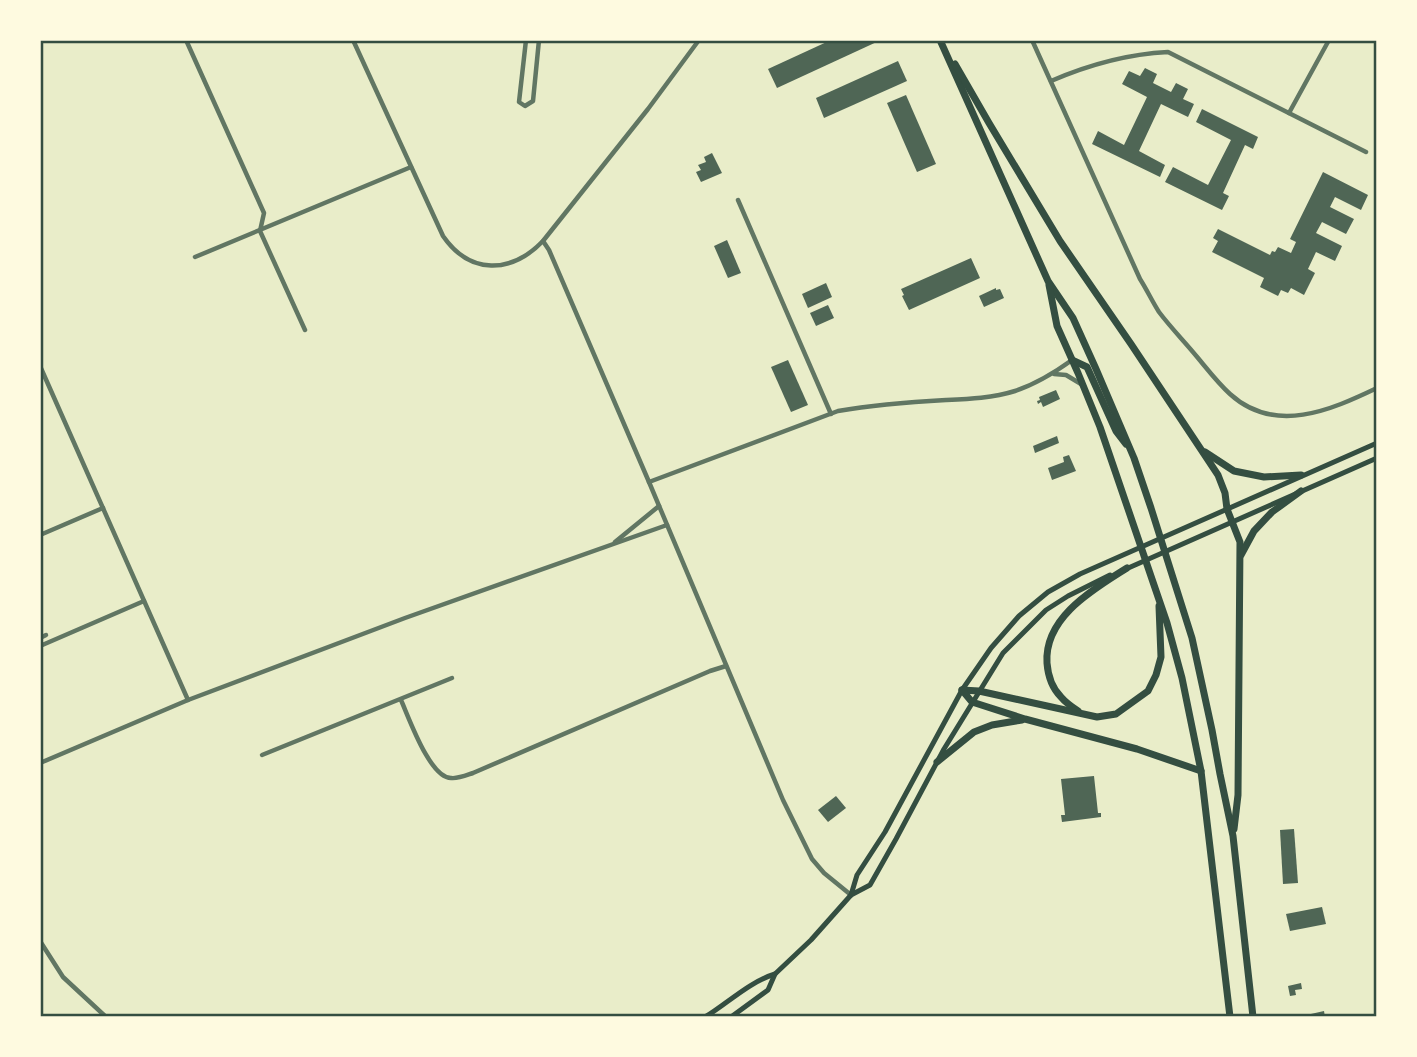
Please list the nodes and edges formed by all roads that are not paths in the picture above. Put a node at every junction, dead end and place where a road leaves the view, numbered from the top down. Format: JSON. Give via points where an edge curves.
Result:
{"nodes":[{"id":1,"x":186,"y":40,"type":"edge"},
{"id":2,"x":353,"y":40,"type":"edge"},
{"id":3,"x":526,"y":40,"type":"edge"},
{"id":4,"x":539,"y":40,"type":"edge"},
{"id":5,"x":699,"y":40,"type":"edge"},
{"id":6,"x":941,"y":40,"type":"edge"},
{"id":7,"x":1032,"y":40,"type":"edge"},
{"id":8,"x":1329,"y":40,"type":"edge"},
{"id":9,"x":1051,"y":81,"type":"junction"},
{"id":10,"x":1289,"y":113,"type":"junction"},
{"id":11,"x":1366,"y":152,"type":"dead end"},
{"id":12,"x":411,"y":167,"type":"junction"},
{"id":13,"x":738,"y":200,"type":"dead end"},
{"id":14,"x":260,"y":231,"type":"junction"},
{"id":15,"x":543,"y":242,"type":"junction"},
{"id":16,"x":195,"y":257,"type":"dead end"},
{"id":17,"x":1048,"y":281,"type":"junction"},
{"id":18,"x":305,"y":330,"type":"dead end"},
{"id":19,"x":1072,"y":360,"type":"junction"},
{"id":20,"x":40,"y":366,"type":"edge"},
{"id":21,"x":1053,"y":374,"type":"junction"},
{"id":22,"x":1085,"y":388,"type":"junction"},
{"id":23,"x":1377,"y":388,"type":"edge"},
{"id":24,"x":831,"y":414,"type":"junction"},
{"id":25,"x":1377,"y":443,"type":"edge"},
{"id":26,"x":1129,"y":447,"type":"junction"},
{"id":27,"x":1201,"y":450,"type":"junction"},
{"id":28,"x":1377,"y":458,"type":"edge"},
{"id":29,"x":1301,"y":475,"type":"junction"},
{"id":30,"x":649,"y":482,"type":"junction"},
{"id":31,"x":1301,"y":491,"type":"junction"},
{"id":32,"x":659,"y":506,"type":"junction"},
{"id":33,"x":103,"y":508,"type":"junction"},
{"id":34,"x":1227,"y":509,"type":"junction"},
{"id":35,"x":1232,"y":522,"type":"junction"},
{"id":36,"x":667,"y":525,"type":"junction"},
{"id":37,"x":40,"y":535,"type":"edge"},
{"id":38,"x":611,"y":545,"type":"junction"},
{"id":39,"x":1240,"y":559,"type":"junction"},
{"id":40,"x":1127,"y":568,"type":"junction"},
{"id":41,"x":1158,"y":599,"type":"junction"},
{"id":42,"x":144,"y":601,"type":"junction"},
{"id":43,"x":46,"y":635,"type":"dead end"},
{"id":44,"x":40,"y":638,"type":"edge"},
{"id":45,"x":40,"y":646,"type":"edge"},
{"id":46,"x":727,"y":666,"type":"junction"},
{"id":47,"x":452,"y":678,"type":"dead end"},
{"id":48,"x":962,"y":690,"type":"junction"},
{"id":49,"x":979,"y":691,"type":"junction"},
{"id":50,"x":188,"y":700,"type":"junction"},
{"id":51,"x":401,"y":700,"type":"junction"},
{"id":52,"x":972,"y":702,"type":"junction"},
{"id":53,"x":1079,"y":712,"type":"junction"},
{"id":54,"x":1025,"y":719,"type":"junction"},
{"id":55,"x":262,"y":755,"type":"dead end"},
{"id":56,"x":937,"y":762,"type":"junction"},
{"id":57,"x":40,"y":763,"type":"edge"},
{"id":58,"x":1201,"y":771,"type":"junction"},
{"id":59,"x":1233,"y":836,"type":"junction"},
{"id":60,"x":852,"y":895,"type":"junction"},
{"id":61,"x":40,"y":941,"type":"edge"},
{"id":62,"x":775,"y":974,"type":"junction"},
{"id":63,"x":106,"y":1017,"type":"edge"},
{"id":64,"x":705,"y":1017,"type":"edge"},
{"id":65,"x":731,"y":1017,"type":"edge"},
{"id":66,"x":1230,"y":1017,"type":"edge"},
{"id":67,"x":1253,"y":1017,"type":"edge"}],
"edges":[{"from":1,"to":14,"type":"street","via":[[264,213]]},
{"from":2,"to":12,"type":"street"},
{"from":3,"to":4,"type":"street","via":[[519,102],[525,106],[533,101]]},
{"from":5,"to":15,"type":"street"},
{"from":6,"to":17,"type":"highway"},
{"from":6,"to":27,"type":"highway","via":[[1060,242]]},
{"from":7,"to":9,"type":"street"},
{"from":8,"to":10,"type":"street"},
{"from":9,"to":10,"type":"street","via":[[1139,54],[1168,52]]},
{"from":9,"to":23,"type":"street","via":[[1140,279],[1160,312],[1232,396],[1252,408],[1291,416],[1314,414]]},
{"from":10,"to":11,"type":"street"},
{"from":12,"to":14,"type":"street"},
{"from":12,"to":15,"type":"street","via":[[443,236],[466,258],[495,266],[512,263]]},
{"from":13,"to":24,"type":"street"},
{"from":14,"to":16,"type":"street"},
{"from":14,"to":18,"type":"street"},
{"from":15,"to":30,"type":"street"},
{"from":17,"to":19,"type":"highway","via":[[1057,326]]},
{"from":17,"to":26,"type":"highway","via":[[1073,318]]},
{"from":19,"to":21,"type":"street"},
{"from":19,"to":22,"type":"highway"},
{"from":19,"to":26,"type":"highway","via":[[1087,367],[1115,431]]},
{"from":20,"to":33,"type":"street"},
{"from":21,"to":22,"type":"street","via":[[1066,375]]},
{"from":21,"to":24,"type":"street","via":[[1004,394],[860,407]]},
{"from":22,"to":41,"type":"highway"},
{"from":24,"to":30,"type":"street"},
{"from":25,"to":29,"type":"main road"},
{"from":26,"to":59,"type":"highway","via":[[1192,638]]},
{"from":27,"to":29,"type":"highway","via":[[1234,471],[1264,477]]},
{"from":27,"to":34,"type":"highway","via":[[1218,475]]},
{"from":28,"to":31,"type":"main road"},
{"from":29,"to":34,"type":"main road"},
{"from":30,"to":32,"type":"street"},
{"from":31,"to":35,"type":"main road"},
{"from":31,"to":39,"type":"highway","via":[[1254,531]]},
{"from":32,"to":36,"type":"street"},
{"from":32,"to":38,"type":"street"},
{"from":33,"to":37,"type":"street"},
{"from":33,"to":42,"type":"street"},
{"from":34,"to":35,"type":"highway"},
{"from":34,"to":48,"type":"main road","via":[[1048,592],[1018,616]]},
{"from":35,"to":39,"type":"highway","via":[[1240,542]]},
{"from":35,"to":40,"type":"main road"},
{"from":36,"to":38,"type":"street"},
{"from":36,"to":46,"type":"street"},
{"from":38,"to":50,"type":"street"},
{"from":39,"to":59,"type":"highway","via":[[1238,796]]},
{"from":40,"to":49,"type":"main road","via":[[1046,610],[1003,653]]},
{"from":40,"to":53,"type":"highway","via":[[1071,608],[1050,640],[1049,679],[1060,697]]},
{"from":41,"to":53,"type":"highway","via":[[1161,657],[1148,691],[1116,713],[1097,717]]},
{"from":41,"to":58,"type":"highway","via":[[1182,678]]},
{"from":42,"to":45,"type":"street"},
{"from":42,"to":50,"type":"street"},
{"from":43,"to":44,"type":"street"},
{"from":46,"to":51,"type":"street","via":[[449,779],[438,773]]},
{"from":46,"to":60,"type":"street","via":[[812,859]]},
{"from":47,"to":51,"type":"street"},
{"from":48,"to":49,"type":"highway"},
{"from":48,"to":52,"type":"highway"},
{"from":48,"to":60,"type":"main road","via":[[857,874]]},
{"from":49,"to":52,"type":"main road"},
{"from":49,"to":53,"type":"highway"},
{"from":50,"to":57,"type":"street"},
{"from":51,"to":55,"type":"street"},
{"from":52,"to":54,"type":"highway"},
{"from":52,"to":56,"type":"main road"},
{"from":54,"to":56,"type":"highway","via":[[974,732]]},
{"from":54,"to":58,"type":"highway"},
{"from":56,"to":60,"type":"main road","via":[[870,885]]},
{"from":58,"to":66,"type":"highway"},
{"from":59,"to":67,"type":"highway"},
{"from":60,"to":62,"type":"main road"},
{"from":61,"to":63,"type":"street","via":[[63,977]]},
{"from":62,"to":64,"type":"main road"},
{"from":62,"to":65,"type":"main road","via":[[768,990]]}]}
